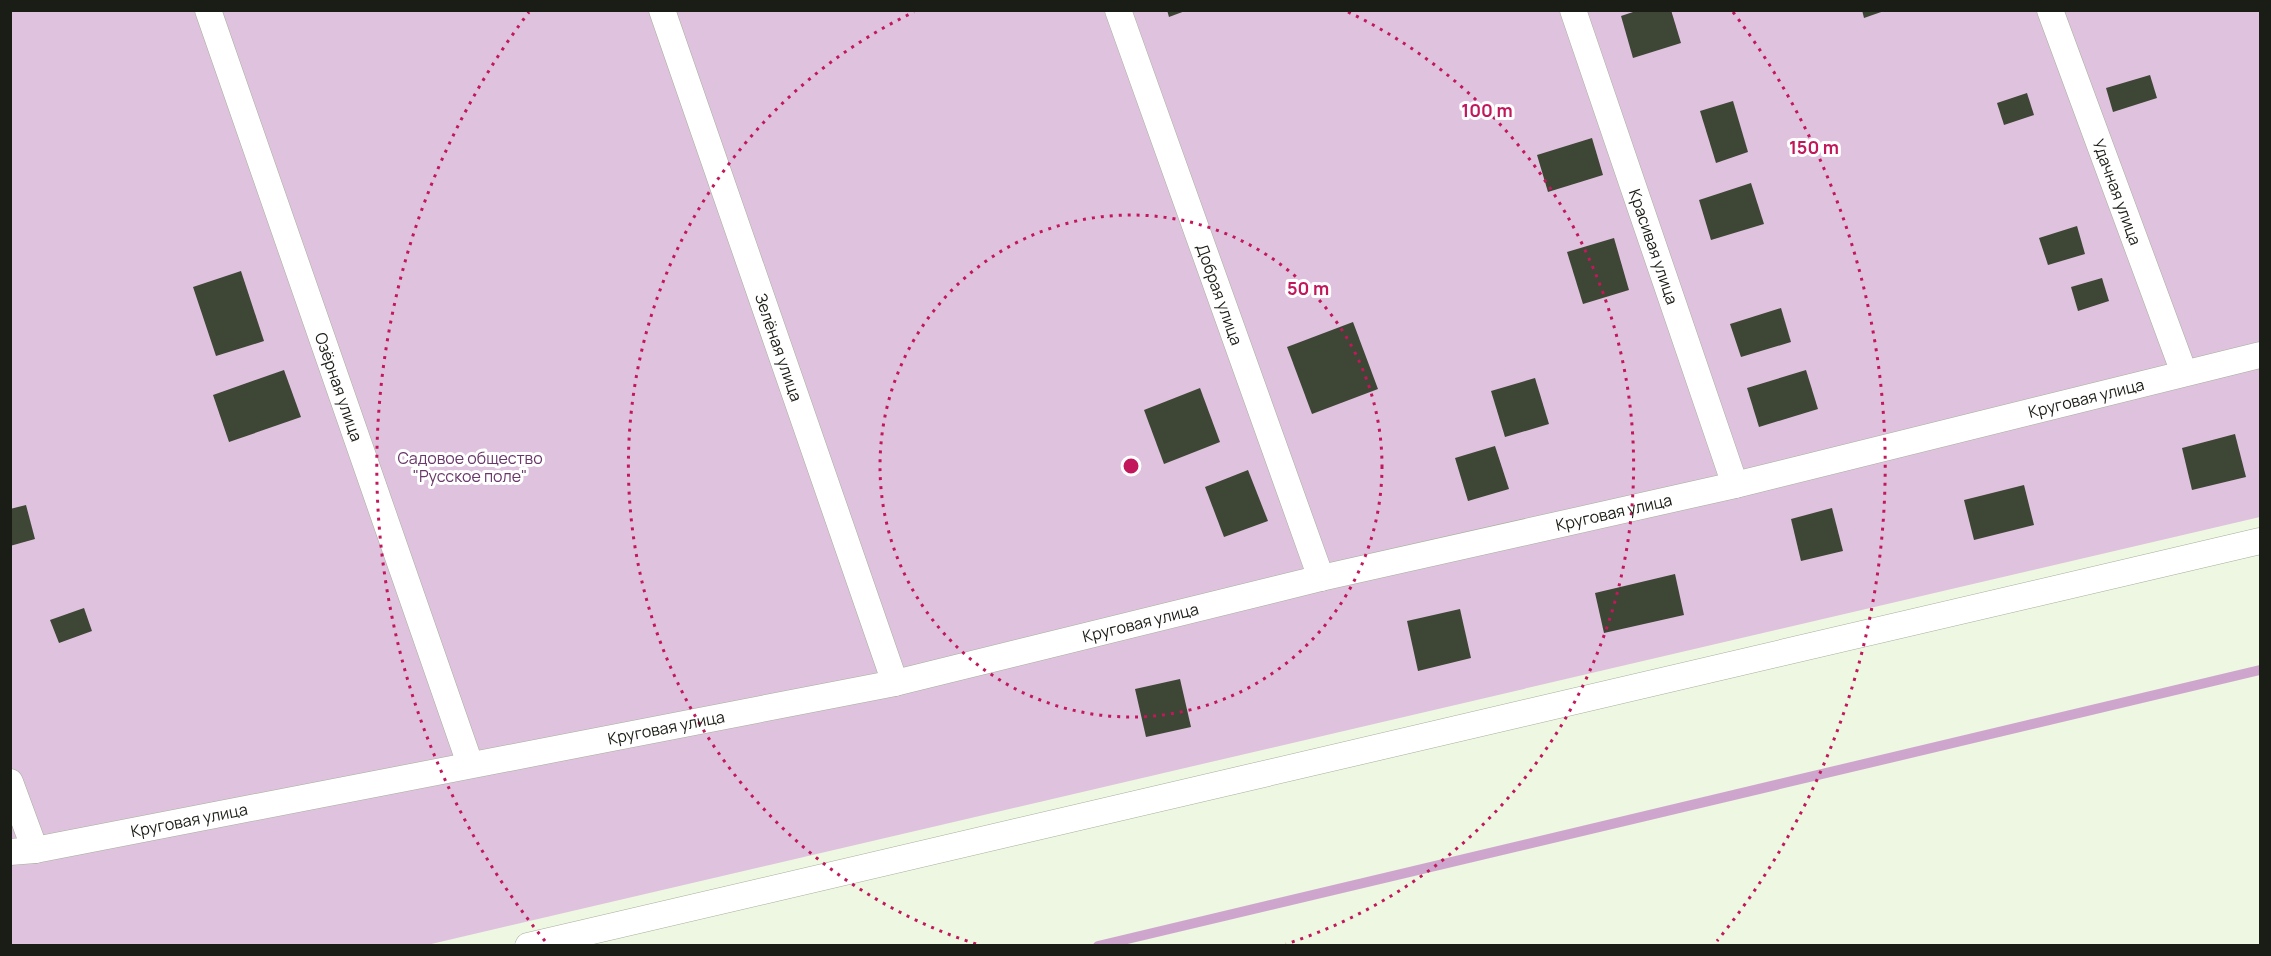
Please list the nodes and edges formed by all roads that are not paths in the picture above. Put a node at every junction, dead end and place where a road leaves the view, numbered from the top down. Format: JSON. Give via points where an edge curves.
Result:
{"nodes":[{"id":1,"x":208,"y":10,"type":"edge"},
{"id":2,"x":662,"y":10,"type":"edge"},
{"id":3,"x":1118,"y":10,"type":"edge"},
{"id":4,"x":1573,"y":10,"type":"edge"},
{"id":5,"x":2050,"y":10,"type":"edge"},
{"id":6,"x":2260,"y":355,"type":"edge"},
{"id":7,"x":2184,"y":373,"type":"junction"},
{"id":8,"x":1735,"y":485,"type":"junction"},
{"id":9,"x":2260,"y":541,"type":"edge"},
{"id":10,"x":1321,"y":578,"type":"junction"},
{"id":11,"x":894,"y":683,"type":"junction"},
{"id":12,"x":470,"y":764,"type":"junction"},
{"id":13,"x":10,"y":782,"type":"edge"},
{"id":14,"x":23,"y":851,"type":"edge"},
{"id":15,"x":528,"y":945,"type":"edge"}],
"edges":[{"from":1,"to":12,"type":"street","name":"Озёрная улица"},
{"from":2,"to":11,"type":"street","name":"Зелёная улица"},
{"from":3,"to":10,"type":"street","name":"Добрая улица"},
{"from":4,"to":8,"type":"street","name":"Красивая улица"},
{"from":5,"to":7,"type":"street","name":"Удачная улица"},
{"from":6,"to":7,"type":"street","name":"Круговая улица"},
{"from":7,"to":8,"type":"street","name":"Круговая улица"},
{"from":8,"to":10,"type":"street","name":"Круговая улица"},
{"from":9,"to":15,"type":"street"},
{"from":10,"to":11,"type":"street","name":"Круговая улица"},
{"from":11,"to":12,"type":"street","name":"Круговая улица"},
{"from":12,"to":14,"type":"street","name":"Круговая улица"},
{"from":13,"to":14,"type":"street"}]}
